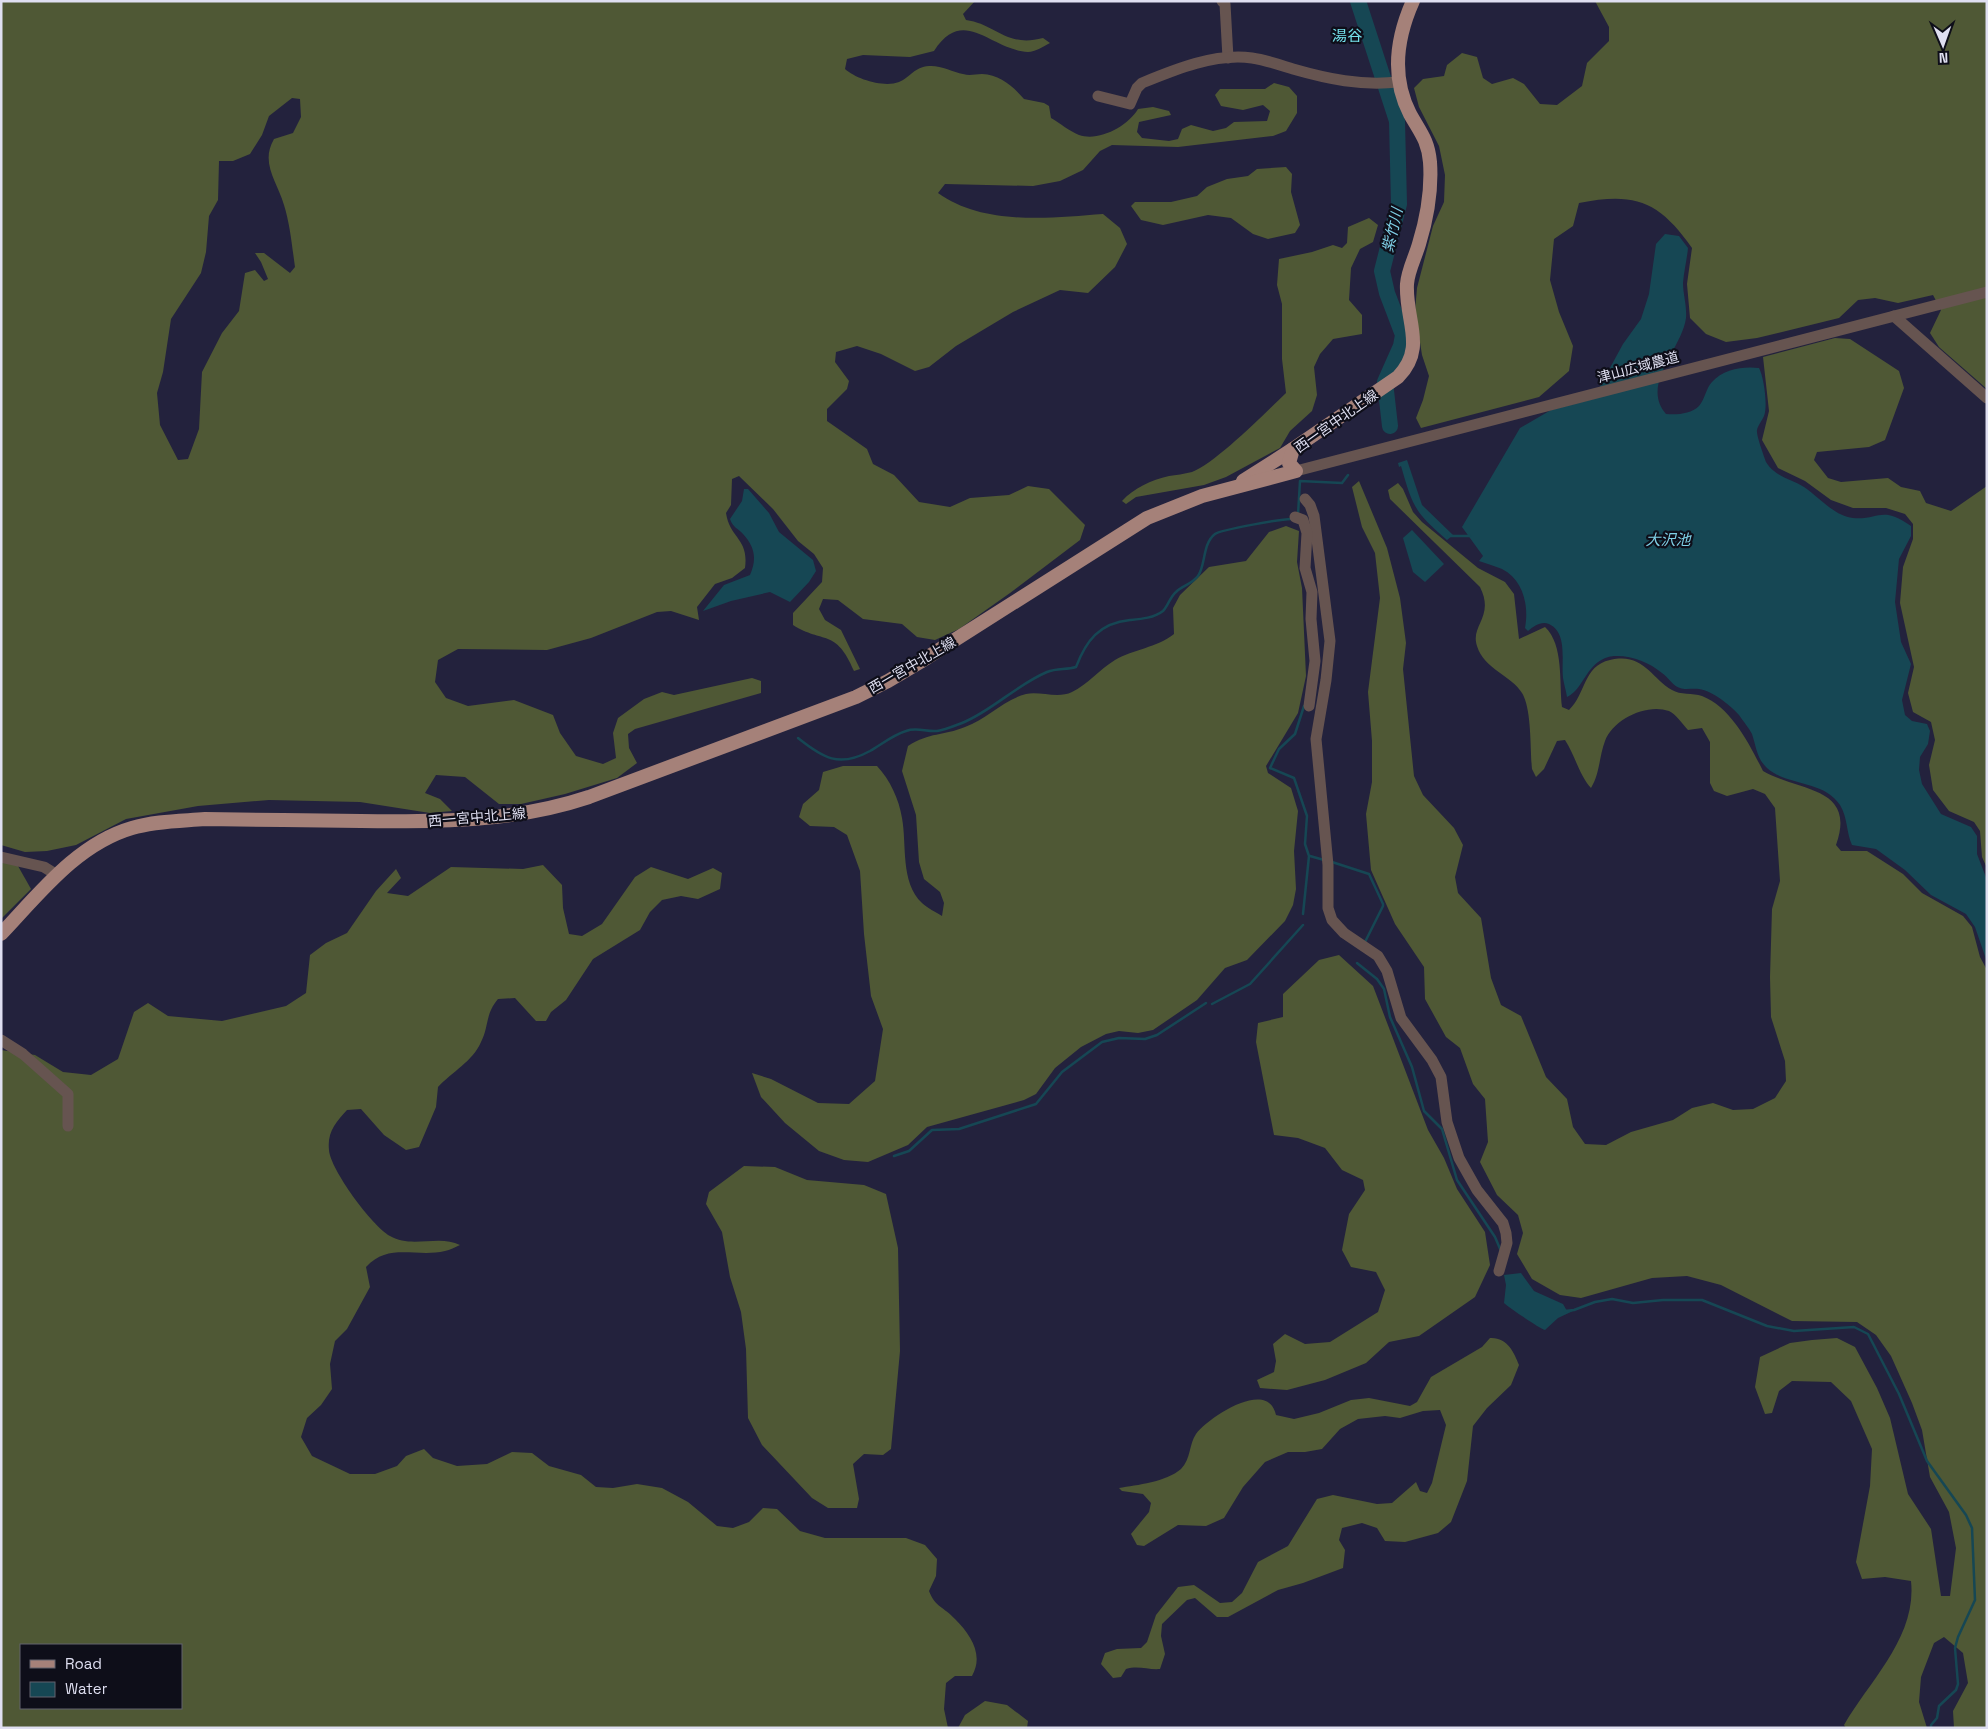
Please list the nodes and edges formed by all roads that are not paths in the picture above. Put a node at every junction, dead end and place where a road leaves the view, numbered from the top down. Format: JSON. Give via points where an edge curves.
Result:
{"nodes":[{"id":1,"x":1222,"y":1,"type":"edge"},
{"id":2,"x":1413,"y":1,"type":"edge"},
{"id":3,"x":1228,"y":58,"type":"junction"},
{"id":4,"x":1394,"y":82,"type":"junction"},
{"id":5,"x":1098,"y":96,"type":"dead end"},
{"id":6,"x":1987,"y":292,"type":"edge"},
{"id":7,"x":1894,"y":316,"type":"junction"},
{"id":8,"x":1987,"y":398,"type":"edge"},
{"id":9,"x":1293,"y":449,"type":"junction"},
{"id":10,"x":1296,"y":471,"type":"junction"},
{"id":11,"x":1234,"y":488,"type":"junction"},
{"id":12,"x":1305,"y":499,"type":"dead end"},
{"id":13,"x":1295,"y":517,"type":"dead end"},
{"id":14,"x":1309,"y":706,"type":"dead end"},
{"id":15,"x":1,"y":857,"type":"edge"},
{"id":16,"x":57,"y":875,"type":"junction"},
{"id":17,"x":1,"y":934,"type":"edge"},
{"id":18,"x":1,"y":1040,"type":"edge"},
{"id":19,"x":68,"y":1126,"type":"dead end"},
{"id":20,"x":1499,"y":1271,"type":"dead end"}],
"edges":[{"from":1,"to":3,"type":"street","via":[[1227,13]]},
{"from":2,"to":4,"type":"main road","name":"西一宮中北上線","via":[[1398,53]]},
{"from":3,"to":4,"type":"street","via":[[1254,58],[1345,82]]},
{"from":3,"to":5,"type":"street","via":[[1196,63],[1142,83],[1130,104]]},
{"from":4,"to":9,"type":"main road","name":"西一宮中北上線","via":[[1427,143],[1431,178],[1424,224],[1408,278],[1413,353],[1406,369],[1386,386]]},
{"from":6,"to":7,"type":"street","name":"津山広域農道"},
{"from":7,"to":8,"type":"street"},
{"from":7,"to":10,"type":"street","name":"津山広域農道"},
{"from":9,"to":10,"type":"main road","name":"西一宮中北上線","via":[[1289,463]]},
{"from":9,"to":11,"type":"main road"},
{"from":10,"to":11,"type":"main road","name":"西一宮中北上線"},
{"from":11,"to":16,"type":"main road","name":"西一宮中北上線","via":[[1202,496],[1147,518],[920,662],[856,697],[557,808],[462,821],[205,819],[164,822],[132,828],[104,839]]},
{"from":12,"to":20,"type":"street","via":[[1314,516],[1330,641],[1316,739],[1328,865],[1328,908],[1332,920],[1344,933],[1378,956],[1387,971],[1401,1018],[1441,1077],[1447,1122],[1459,1158],[1477,1190],[1503,1222],[1507,1243]]},
{"from":13,"to":14,"type":"street","via":[[1303,520],[1307,533],[1305,568],[1312,592],[1315,661]]},
{"from":15,"to":16,"type":"street","via":[[44,867]]},
{"from":16,"to":17,"type":"main road","name":"西一宮中北上線"},
{"from":18,"to":19,"type":"street","via":[[23,1054],[68,1094]]}]}
